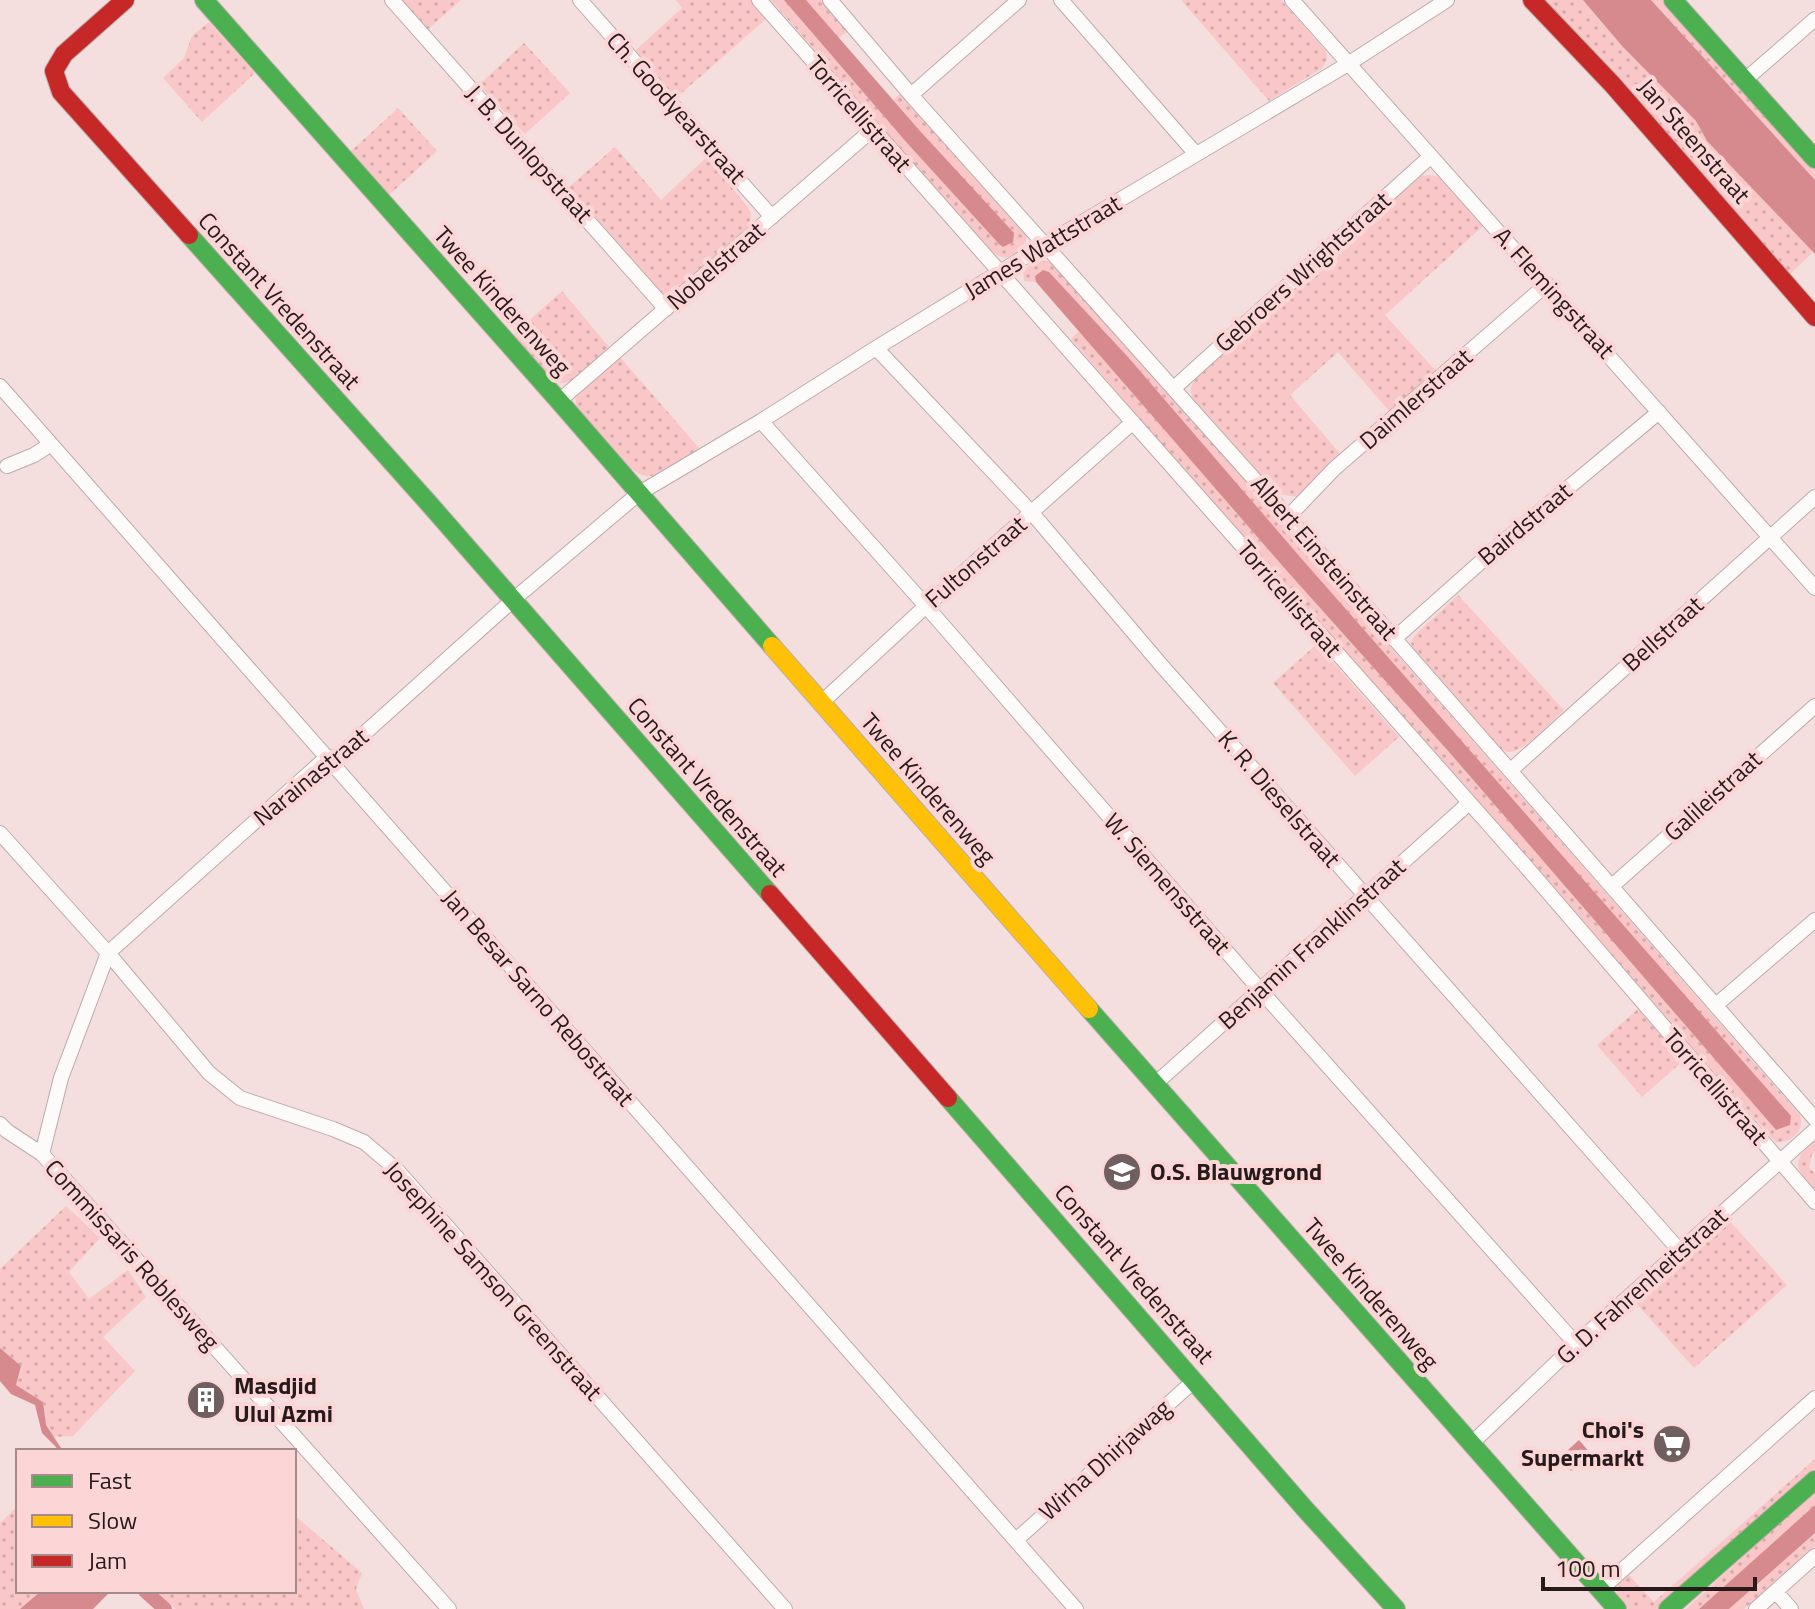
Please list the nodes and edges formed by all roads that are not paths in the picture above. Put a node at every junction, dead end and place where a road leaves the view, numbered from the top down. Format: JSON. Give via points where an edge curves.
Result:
{"nodes":[{"id":1,"x":125,"y":0,"type":"edge"},
{"id":2,"x":204,"y":0,"type":"edge"},
{"id":3,"x":392,"y":0,"type":"edge"},
{"id":4,"x":580,"y":0,"type":"edge"},
{"id":5,"x":759,"y":0,"type":"edge"},
{"id":6,"x":830,"y":0,"type":"edge"},
{"id":7,"x":1019,"y":0,"type":"edge"},
{"id":8,"x":1061,"y":0,"type":"edge"},
{"id":9,"x":1292,"y":0,"type":"edge"},
{"id":10,"x":1447,"y":0,"type":"edge"},
{"id":11,"x":1532,"y":0,"type":"edge"},
{"id":12,"x":1673,"y":0,"type":"edge"},
{"id":13,"x":1815,"y":19,"type":"edge"},
{"id":14,"x":1348,"y":64,"type":"junction"},
{"id":15,"x":1745,"y":80,"type":"junction"},
{"id":16,"x":911,"y":95,"type":"junction"},
{"id":17,"x":872,"y":130,"type":"junction"},
{"id":18,"x":1196,"y":154,"type":"junction"},
{"id":19,"x":1431,"y":156,"type":"junction"},
{"id":20,"x":1815,"y":159,"type":"edge"},
{"id":21,"x":772,"y":217,"type":"junction"},
{"id":22,"x":1044,"y":245,"type":"junction"},
{"id":23,"x":1001,"y":273,"type":"junction"},
{"id":24,"x":1547,"y":284,"type":"junction"},
{"id":25,"x":666,"y":309,"type":"junction"},
{"id":26,"x":1815,"y":317,"type":"edge"},
{"id":27,"x":876,"y":348,"type":"junction"},
{"id":28,"x":0,"y":386,"type":"edge"},
{"id":29,"x":1174,"y":388,"type":"junction"},
{"id":30,"x":559,"y":401,"type":"junction"},
{"id":31,"x":1659,"y":412,"type":"junction"},
{"id":32,"x":761,"y":421,"type":"junction"},
{"id":33,"x":1133,"y":422,"type":"junction"},
{"id":34,"x":51,"y":444,"type":"junction"},
{"id":35,"x":7,"y":466,"type":"dead end"},
{"id":36,"x":638,"y":494,"type":"junction"},
{"id":37,"x":1815,"y":497,"type":"edge"},
{"id":38,"x":1032,"y":513,"type":"junction"},
{"id":39,"x":1288,"y":517,"type":"junction"},
{"id":40,"x":1771,"y":538,"type":"junction"},
{"id":41,"x":1815,"y":588,"type":"edge"},
{"id":42,"x":513,"y":600,"type":"junction"},
{"id":43,"x":926,"y":606,"type":"junction"},
{"id":44,"x":1394,"y":639,"type":"junction"},
{"id":45,"x":821,"y":703,"type":"junction"},
{"id":46,"x":1815,"y":706,"type":"edge"},
{"id":47,"x":326,"y":758,"type":"junction"},
{"id":48,"x":1511,"y":770,"type":"junction"},
{"id":49,"x":1469,"y":803,"type":"junction"},
{"id":50,"x":0,"y":833,"type":"edge"},
{"id":51,"x":1612,"y":886,"type":"junction"},
{"id":52,"x":1365,"y":897,"type":"junction"},
{"id":53,"x":1815,"y":920,"type":"edge"},
{"id":54,"x":108,"y":953,"type":"junction"},
{"id":55,"x":1260,"y":990,"type":"junction"},
{"id":56,"x":1716,"y":1005,"type":"junction"},
{"id":57,"x":1155,"y":1084,"type":"junction"},
{"id":58,"x":1815,"y":1119,"type":"edge"},
{"id":59,"x":0,"y":1124,"type":"edge"},
{"id":60,"x":1815,"y":1130,"type":"edge"},
{"id":61,"x":42,"y":1154,"type":"junction"},
{"id":62,"x":1779,"y":1162,"type":"junction"},
{"id":63,"x":1815,"y":1202,"type":"edge"},
{"id":64,"x":1680,"y":1251,"type":"junction"},
{"id":65,"x":1576,"y":1344,"type":"junction"},
{"id":66,"x":1195,"y":1380,"type":"junction"},
{"id":67,"x":1815,"y":1398,"type":"edge"},
{"id":68,"x":1471,"y":1444,"type":"junction"},
{"id":69,"x":1815,"y":1480,"type":"edge"},
{"id":70,"x":1016,"y":1540,"type":"junction"},
{"id":71,"x":1815,"y":1556,"type":"edge"},
{"id":72,"x":1600,"y":1590,"type":"junction"},
{"id":73,"x":1776,"y":1592,"type":"junction"},
{"id":74,"x":449,"y":1609,"type":"edge"},
{"id":75,"x":785,"y":1609,"type":"edge"},
{"id":76,"x":1076,"y":1609,"type":"edge"},
{"id":77,"x":1396,"y":1609,"type":"edge"},
{"id":78,"x":1617,"y":1609,"type":"edge"},
{"id":79,"x":1668,"y":1609,"type":"edge"},
{"id":80,"x":1756,"y":1609,"type":"edge"},
{"id":81,"x":1791,"y":1609,"type":"edge"}],
"edges":[{"from":1,"to":42,"type":"street","name":"Constant Vredenstraat","via":[[64,54],[54,71],[61,92]]},
{"from":2,"to":30,"type":"street","name":"Twee Kinderenweg"},
{"from":3,"to":25,"type":"street","name":"J. B. Dunlopstraat"},
{"from":4,"to":21,"type":"street","name":"Ch. Goodyearstraat"},
{"from":5,"to":17,"type":"street","name":"Torricellistraat"},
{"from":6,"to":16,"type":"street","name":"Albert Einsteinstraat"},
{"from":7,"to":16,"type":"street"},
{"from":8,"to":18,"type":"street"},
{"from":9,"to":14,"type":"street","name":"A. Flemingstraat"},
{"from":10,"to":14,"type":"street","name":"James Wattstraat"},
{"from":11,"to":26,"type":"street","name":"Jan Steenstraat"},
{"from":12,"to":15,"type":"street"},
{"from":13,"to":15,"type":"street"},
{"from":14,"to":18,"type":"street","name":"James Wattstraat"},
{"from":14,"to":19,"type":"street","name":"A. Flemingstraat"},
{"from":15,"to":20,"type":"street"},
{"from":16,"to":22,"type":"street","name":"Albert Einsteinstraat"},
{"from":17,"to":21,"type":"street","name":"Nobelstraat"},
{"from":17,"to":23,"type":"street","name":"Torricellistraat"},
{"from":18,"to":22,"type":"street","name":"James Wattstraat"},
{"from":19,"to":24,"type":"street","name":"A. Flemingstraat"},
{"from":19,"to":29,"type":"street","name":"Gebroers Wrightstraat"},
{"from":21,"to":25,"type":"street","name":"Nobelstraat"},
{"from":22,"to":23,"type":"street","name":"James Wattstraat"},
{"from":22,"to":29,"type":"street","name":"Albert Einsteinstraat"},
{"from":23,"to":27,"type":"street","name":"James Wattstraat"},
{"from":23,"to":33,"type":"street","name":"Torricellistraat"},
{"from":24,"to":31,"type":"street","name":"A. Flemingstraat"},
{"from":24,"to":39,"type":"street","name":"Daimlerstraat","via":[[1334,469]]},
{"from":25,"to":30,"type":"street","name":"Nobelstraat"},
{"from":27,"to":32,"type":"street","name":"James Wattstraat"},
{"from":27,"to":38,"type":"street","name":"K. R. Dieselstraat"},
{"from":28,"to":34,"type":"street","name":"Jan Besar Sarno Rebostraat"},
{"from":29,"to":39,"type":"street","name":"Albert Einsteinstraat"},
{"from":30,"to":36,"type":"street","name":"Twee Kinderenweg"},
{"from":31,"to":40,"type":"street","name":"A. Flemingstraat"},
{"from":31,"to":44,"type":"street","name":"Bairdstraat"},
{"from":32,"to":36,"type":"street","name":"James Wattstraat"},
{"from":32,"to":43,"type":"street","name":"W. Siemensstraat"},
{"from":33,"to":38,"type":"street","name":"Fultonstraat"},
{"from":33,"to":49,"type":"street","name":"Torricellistraat"},
{"from":34,"to":35,"type":"street"},
{"from":34,"to":47,"type":"street","name":"Jan Besar Sarno Rebostraat"},
{"from":36,"to":42,"type":"street","name":"Narainastraat"},
{"from":36,"to":45,"type":"street","name":"Twee Kinderenweg"},
{"from":37,"to":40,"type":"street","name":"Bellstraat"},
{"from":38,"to":43,"type":"street","name":"Fultonstraat"},
{"from":38,"to":52,"type":"street","name":"K. R. Dieselstraat"},
{"from":39,"to":44,"type":"street","name":"Albert Einsteinstraat"},
{"from":40,"to":41,"type":"street","name":"A. Flemingstraat"},
{"from":40,"to":48,"type":"street","name":"Bellstraat"},
{"from":42,"to":47,"type":"street","name":"Narainastraat","via":[[338,757]]},
{"from":42,"to":66,"type":"street","name":"Constant Vredenstraat"},
{"from":43,"to":45,"type":"street","name":"Fultonstraat"},
{"from":43,"to":55,"type":"street","name":"W. Siemensstraat"},
{"from":44,"to":48,"type":"street","name":"Albert Einsteinstraat"},
{"from":45,"to":57,"type":"street","name":"Twee Kinderenweg"},
{"from":46,"to":51,"type":"street","name":"Galileistraat"},
{"from":47,"to":54,"type":"street","name":"Narainastraat"},
{"from":47,"to":70,"type":"street","name":"Jan Besar Sarno Rebostraat"},
{"from":48,"to":51,"type":"street","name":"Albert Einsteinstraat"},
{"from":49,"to":52,"type":"street","name":"Benjamin Franklinstraat"},
{"from":49,"to":62,"type":"street","name":"Torricellistraat"},
{"from":50,"to":54,"type":"street","name":"Josephine Samson Greenstraat"},
{"from":51,"to":56,"type":"street","name":"Albert Einsteinstraat"},
{"from":52,"to":55,"type":"street","name":"Benjamin Franklinstraat"},
{"from":52,"to":64,"type":"street","name":"K. R. Dieselstraat"},
{"from":53,"to":56,"type":"street"},
{"from":54,"to":61,"type":"street","name":"Narainastraat","via":[[61,1078]]},
{"from":54,"to":75,"type":"street","name":"Josephine Samson Greenstraat","via":[[209,1073],[240,1098],[364,1142],[397,1170]]},
{"from":55,"to":57,"type":"street","name":"Benjamin Franklinstraat"},
{"from":55,"to":65,"type":"street","name":"W. Siemensstraat"},
{"from":56,"to":58,"type":"street","name":"Albert Einsteinstraat"},
{"from":57,"to":68,"type":"street","name":"Twee Kinderenweg"},
{"from":59,"to":61,"type":"street","name":"Commissaris Roblesweg"},
{"from":60,"to":62,"type":"street","name":"G. D. Fahrenheitstraat"},
{"from":61,"to":74,"type":"street","name":"Commissaris Roblesweg"},
{"from":62,"to":63,"type":"street","name":"Torricellistraat"},
{"from":62,"to":64,"type":"street","name":"G. D. Fahrenheitstraat"},
{"from":64,"to":65,"type":"street","name":"G. D. Fahrenheitstraat"},
{"from":65,"to":68,"type":"street","name":"G. D. Fahrenheitstraat"},
{"from":66,"to":70,"type":"street","name":"Wirha Dhirjawag"},
{"from":66,"to":77,"type":"street","name":"Constant Vredenstraat"},
{"from":67,"to":72,"type":"street"},
{"from":68,"to":72,"type":"street","name":"Twee Kinderenweg"},
{"from":69,"to":79,"type":"street"},
{"from":70,"to":76,"type":"street","name":"Jan Besar Sarno Rebostraat"},
{"from":71,"to":73,"type":"street"},
{"from":72,"to":78,"type":"street","name":"Twee Kinderenweg"},
{"from":73,"to":80,"type":"street"},
{"from":73,"to":81,"type":"street"}]}
